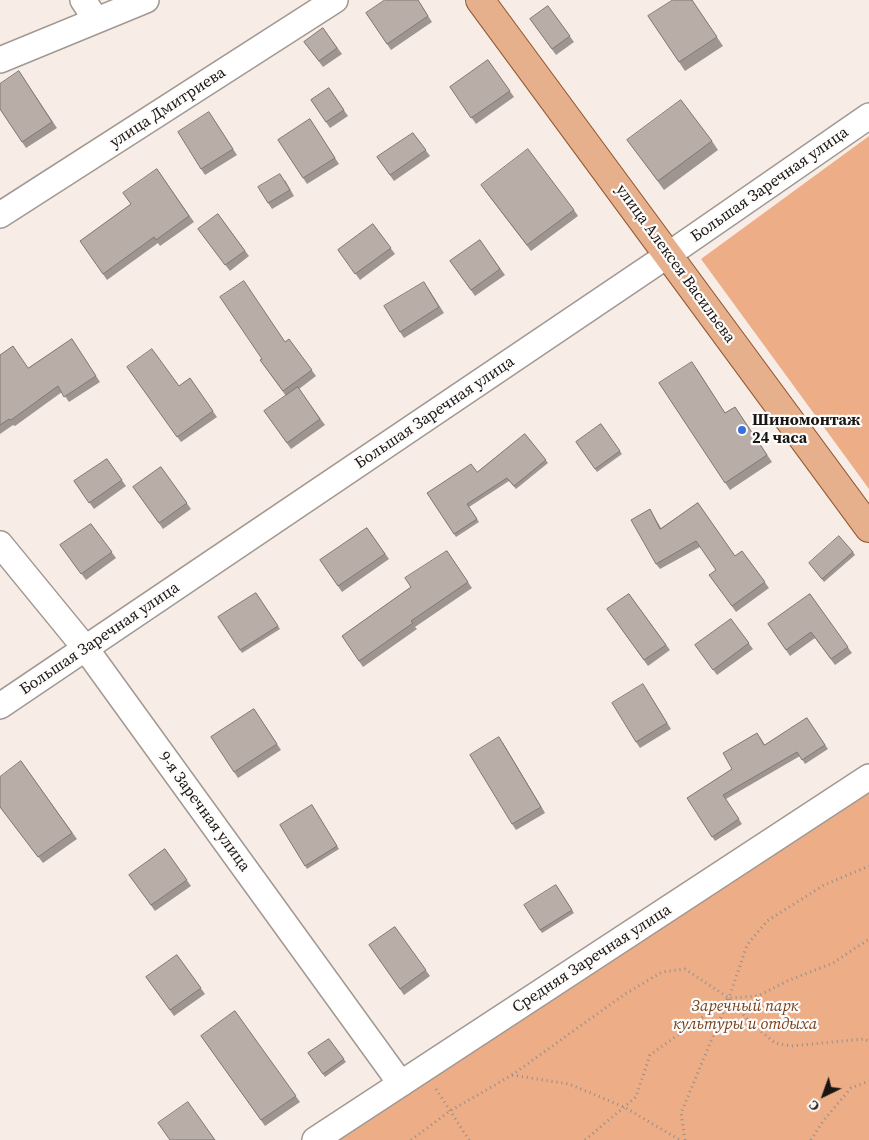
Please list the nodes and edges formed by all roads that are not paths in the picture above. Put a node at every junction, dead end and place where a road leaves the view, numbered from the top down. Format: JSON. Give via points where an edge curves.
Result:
{"nodes":[{"id":1,"x":146,"y":0,"type":"edge"},
{"id":2,"x":335,"y":0,"type":"edge"},
{"id":3,"x":480,"y":0,"type":"edge"},
{"id":4,"x":90,"y":10,"type":"edge"},
{"id":5,"x":0,"y":60,"type":"edge"},
{"id":6,"x":869,"y":116,"type":"edge"},
{"id":7,"x":0,"y":215,"type":"edge"},
{"id":8,"x":668,"y":255,"type":"junction"},
{"id":9,"x":869,"y":528,"type":"edge"},
{"id":10,"x":0,"y":544,"type":"edge"},
{"id":11,"x":86,"y":649,"type":"junction"},
{"id":12,"x":0,"y":706,"type":"edge"},
{"id":13,"x":869,"y":777,"type":"edge"},
{"id":14,"x":402,"y":1084,"type":"junction"},
{"id":15,"x":315,"y":1140,"type":"edge"}],
"edges":[{"from":1,"to":4,"type":"street"},
{"from":2,"to":7,"type":"street","name":"улица Дмитриева"},
{"from":3,"to":8,"type":"main road","name":"улица Алексея Васильева"},
{"from":4,"to":5,"type":"street"},
{"from":6,"to":8,"type":"street","name":"Большая Заречная улица"},
{"from":8,"to":9,"type":"main road","name":"улица Алексея Васильева"},
{"from":8,"to":11,"type":"street","name":"Большая Заречная улица"},
{"from":10,"to":11,"type":"street","name":"9-я Заречная улица"},
{"from":11,"to":12,"type":"street","name":"Большая Заречная улица"},
{"from":11,"to":14,"type":"street","name":"9-я Заречная улица"},
{"from":13,"to":14,"type":"street","name":"Средняя Заречная улица"},
{"from":14,"to":15,"type":"street","name":"Средняя Заречная улица"}]}
